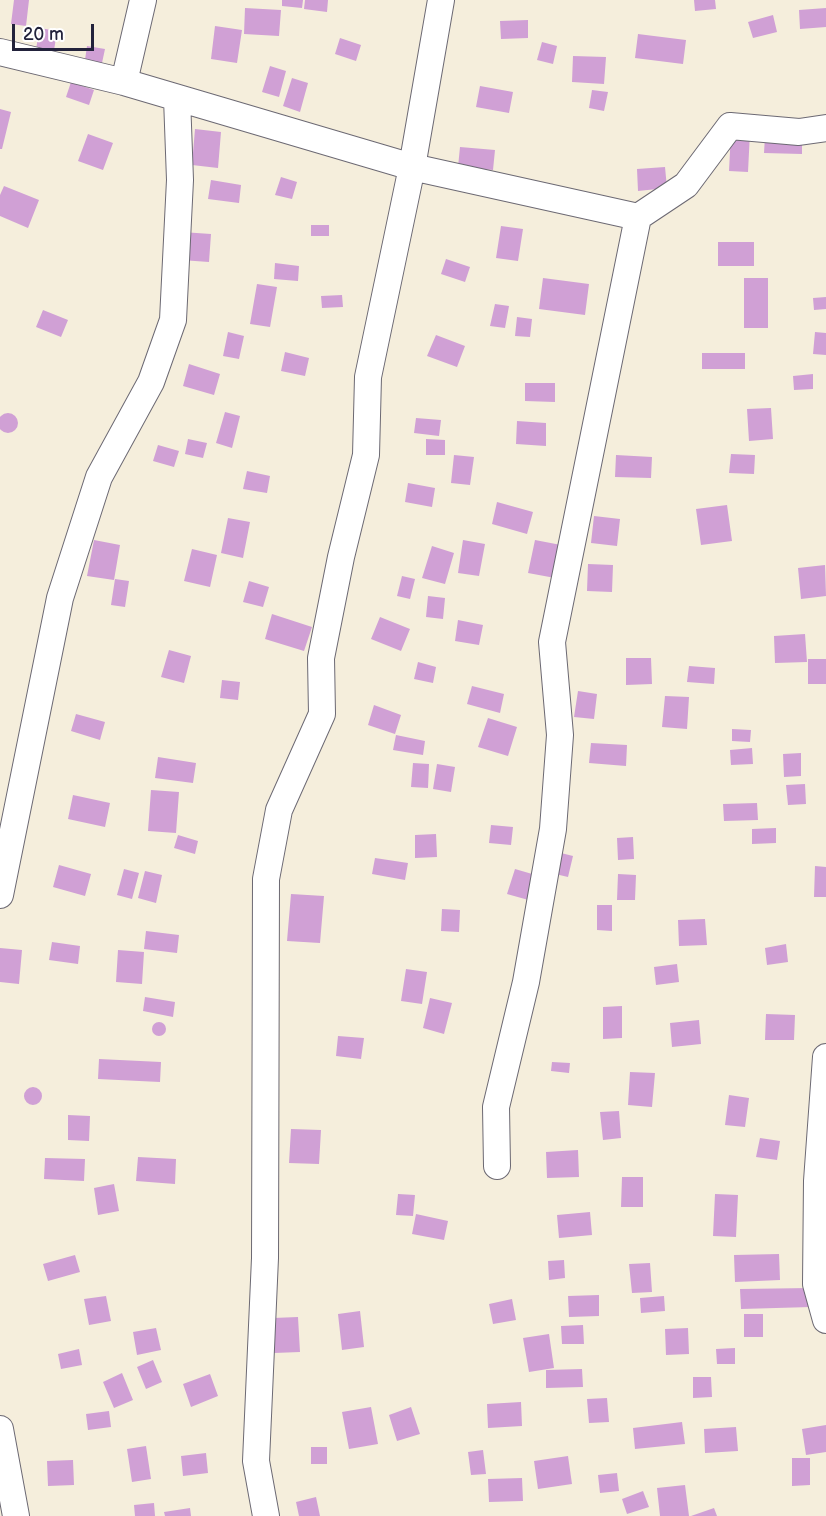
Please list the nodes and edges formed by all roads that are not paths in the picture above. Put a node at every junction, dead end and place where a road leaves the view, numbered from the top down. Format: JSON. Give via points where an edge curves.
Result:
{"nodes":[{"id":1,"x":143,"y":0,"type":"edge"},
{"id":2,"x":441,"y":0,"type":"edge"},
{"id":3,"x":0,"y":52,"type":"edge"},
{"id":4,"x":124,"y":82,"type":"junction"},
{"id":5,"x":177,"y":98,"type":"junction"},
{"id":6,"x":826,"y":128,"type":"edge"},
{"id":7,"x":412,"y":167,"type":"junction"},
{"id":8,"x":638,"y":217,"type":"junction"},
{"id":9,"x":9,"y":805,"type":"edge"},
{"id":10,"x":0,"y":895,"type":"edge"},
{"id":11,"x":826,"y":1057,"type":"edge"},
{"id":12,"x":497,"y":1166,"type":"dead end"},
{"id":13,"x":826,"y":1320,"type":"edge"},
{"id":14,"x":0,"y":1429,"type":"edge"},
{"id":15,"x":16,"y":1516,"type":"edge"},
{"id":16,"x":266,"y":1516,"type":"edge"}],
"edges":[{"from":1,"to":4,"type":"street"},
{"from":2,"to":7,"type":"street"},
{"from":3,"to":4,"type":"street"},
{"from":4,"to":5,"type":"street"},
{"from":5,"to":7,"type":"street"},
{"from":5,"to":9,"type":"street","via":[[180,180],[173,320],[151,382],[99,477],[60,598]]},
{"from":6,"to":8,"type":"street","via":[[799,132],[730,126],[686,185]]},
{"from":7,"to":8,"type":"street"},
{"from":7,"to":16,"type":"street","via":[[368,377],[366,456],[321,658],[322,714],[279,810],[266,879],[265,1258],[256,1461]]},
{"from":8,"to":12,"type":"street","via":[[552,642],[560,735],[553,829],[526,982],[496,1107]]},
{"from":9,"to":10,"type":"street"},
{"from":11,"to":13,"type":"street","via":[[817,1181],[816,1284]]},
{"from":14,"to":15,"type":"street"}]}
